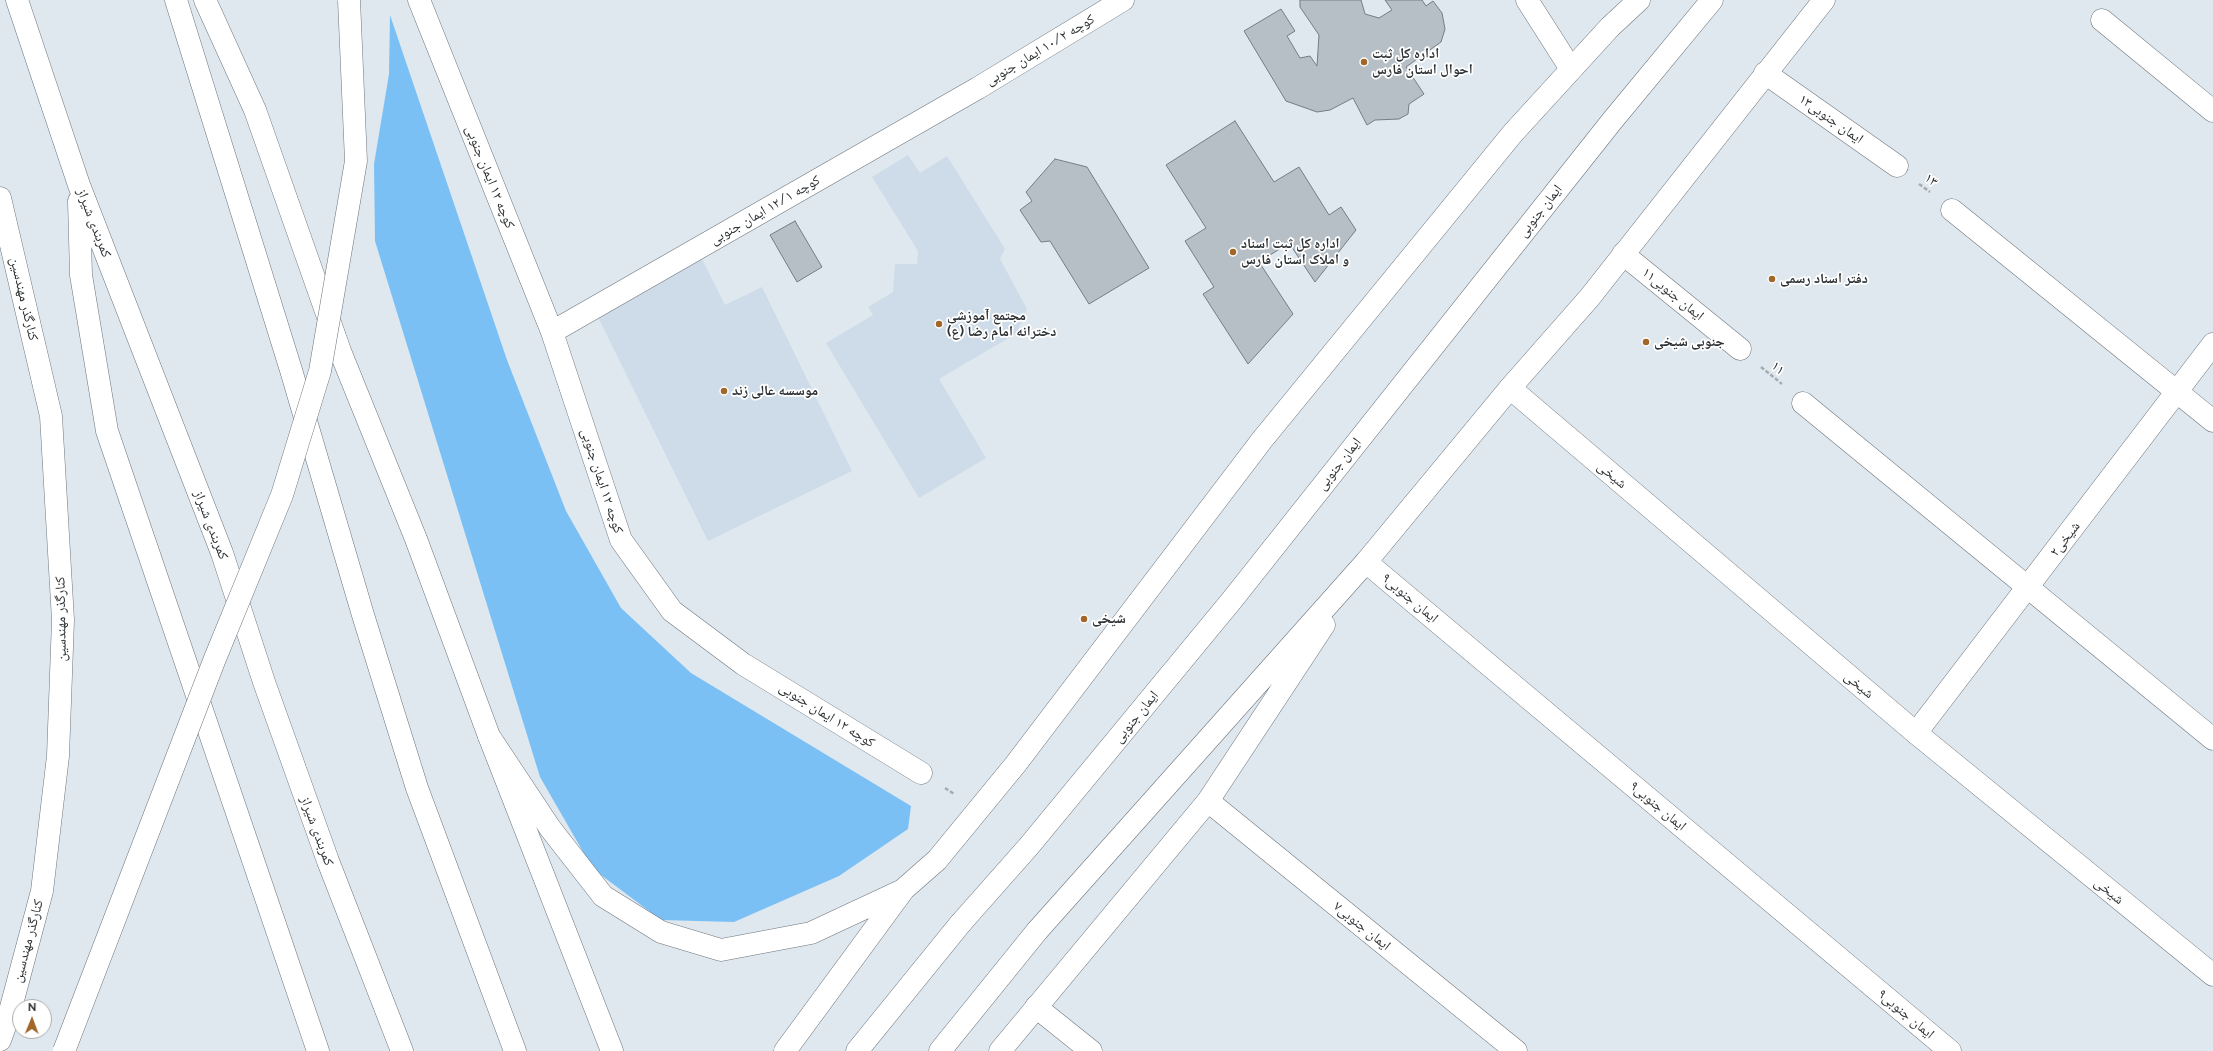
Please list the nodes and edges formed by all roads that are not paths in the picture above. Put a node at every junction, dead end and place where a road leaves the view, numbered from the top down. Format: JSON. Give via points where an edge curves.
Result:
{"nodes":[{"id":1,"x":17,"y":0,"type":"edge"},
{"id":2,"x":176,"y":0,"type":"edge"},
{"id":3,"x":205,"y":0,"type":"edge"},
{"id":4,"x":349,"y":0,"type":"edge"},
{"id":5,"x":1123,"y":0,"type":"edge"},
{"id":6,"x":1527,"y":0,"type":"edge"},
{"id":7,"x":1639,"y":0,"type":"edge"},
{"id":8,"x":1712,"y":0,"type":"edge"},
{"id":9,"x":1824,"y":0,"type":"edge"},
{"id":10,"x":424,"y":2,"type":"edge"},
{"id":11,"x":2102,"y":20,"type":"dead end"},
{"id":12,"x":1571,"y":69,"type":"junction"},
{"id":13,"x":1765,"y":73,"type":"junction"},
{"id":14,"x":978,"y":88,"type":"joint"},
{"id":15,"x":2213,"y":111,"type":"edge"},
{"id":16,"x":1896,"y":166,"type":"road end"},
{"id":17,"x":79,"y":185,"type":"junction"},
{"id":18,"x":0,"y":198,"type":"edge"},
{"id":19,"x":1952,"y":210,"type":"road end"},
{"id":20,"x":1623,"y":254,"type":"junction"},
{"id":21,"x":552,"y":332,"type":"junction"},
{"id":22,"x":2213,"y":344,"type":"edge"},
{"id":23,"x":1740,"y":348,"type":"road end"},
{"id":24,"x":1510,"y":388,"type":"junction"},
{"id":25,"x":2178,"y":392,"type":"junction"},
{"id":26,"x":1803,"y":403,"type":"road end"},
{"id":27,"x":2213,"y":421,"type":"edge"},
{"id":28,"x":1366,"y":562,"type":"junction"},
{"id":29,"x":2028,"y":586,"type":"junction"},
{"id":30,"x":1916,"y":733,"type":"junction"},
{"id":31,"x":489,"y":736,"type":"junction"},
{"id":32,"x":2213,"y":738,"type":"edge"},
{"id":33,"x":921,"y":773,"type":"road end"},
{"id":34,"x":1208,"y":801,"type":"junction"},
{"id":35,"x":904,"y":889,"type":"junction"},
{"id":36,"x":2213,"y":975,"type":"edge"},
{"id":37,"x":1036,"y":1007,"type":"junction"},
{"id":38,"x":0,"y":1040,"type":"edge"},
{"id":39,"x":64,"y":1051,"type":"edge"},
{"id":40,"x":318,"y":1051,"type":"edge"},
{"id":41,"x":402,"y":1051,"type":"edge"},
{"id":42,"x":515,"y":1051,"type":"edge"},
{"id":43,"x":612,"y":1051,"type":"edge"},
{"id":44,"x":785,"y":1051,"type":"edge"},
{"id":45,"x":857,"y":1051,"type":"edge"},
{"id":46,"x":940,"y":1051,"type":"edge"},
{"id":47,"x":1000,"y":1051,"type":"edge"},
{"id":48,"x":1090,"y":1051,"type":"edge"},
{"id":49,"x":1516,"y":1051,"type":"edge"},
{"id":50,"x":1950,"y":1051,"type":"edge"}],
"edges":[{"from":1,"to":17,"type":"main road","name":"کمربندی شیراز"},
{"from":2,"to":42,"type":"main road","via":[[417,788]]},
{"from":3,"to":31,"type":"main road","via":[[255,110],[340,351],[416,539]]},
{"from":4,"to":39,"type":"main road","bridge":true,"via":[[356,161],[320,371],[282,495],[214,661]]},
{"from":5,"to":14,"type":"main road","name":"کوچه ۱۰/۲ ایمان جنوبی"},
{"from":6,"to":12,"type":"main road"},
{"from":7,"to":12,"type":"main road"},
{"from":8,"to":45,"type":"main road","name":"ایمان جنوبی","via":[[1607,127],[1232,600]]},
{"from":9,"to":13,"type":"main road"},
{"from":10,"to":21,"type":"main road","name":"کوچه ۱۲ ایمان جنوبی"},
{"from":11,"to":15,"type":"main road"},
{"from":12,"to":35,"type":"main road","via":[[1513,133],[1262,440],[1015,765],[937,860]]},
{"from":13,"to":16,"type":"main road","name":"ایمان جنوبی۱۳"},
{"from":13,"to":20,"type":"main road"},
{"from":14,"to":21,"type":"main road","name":"کوچه ۱۲/۱ ایمان جنوبی"},
{"from":17,"to":40,"type":"main road","via":[[81,275],[107,431]]},
{"from":17,"to":41,"type":"main road","name":"کمربندی شیراز","via":[[222,553],[264,682],[328,861]]},
{"from":18,"to":38,"type":"main road","name":"کنارگذر مهندسین","via":[[51,416],[63,620],[58,756],[42,891]]},
{"from":19,"to":25,"type":"main road"},
{"from":20,"to":23,"type":"main road","name":"ایمان جنوبی۱۱"},
{"from":20,"to":24,"type":"main road","via":[[1590,297]]},
{"from":21,"to":33,"type":"main road","name":"کوچه ۱۲ ایمان جنوبی","via":[[621,540],[672,611],[743,664]]},
{"from":22,"to":25,"type":"main road","name":"شیخی۲"},
{"from":24,"to":28,"type":"main road"},
{"from":24,"to":30,"type":"main road","name":"شیخی"},
{"from":25,"to":27,"type":"main road"},
{"from":25,"to":29,"type":"main road","name":"شیخی۲"},
{"from":26,"to":29,"type":"main road"},
{"from":28,"to":34,"type":"main road"},
{"from":28,"to":46,"type":"main road","via":[[1037,931]]},
{"from":28,"to":50,"type":"main road","name":"ایمان جنوبی۹"},
{"from":29,"to":30,"type":"main road","name":"شیخی۲"},
{"from":29,"to":32,"type":"main road"},
{"from":30,"to":36,"type":"main road","name":"شیخی"},
{"from":31,"to":35,"type":"main road","via":[[550,828],[603,896],[661,932],[721,950],[811,933]]},
{"from":31,"to":43,"type":"main road"},
{"from":34,"to":37,"type":"main road"},
{"from":34,"to":49,"type":"main road","name":"ایمان جنوبی۷"},
{"from":35,"to":44,"type":"main road"},
{"from":37,"to":47,"type":"main road"},
{"from":37,"to":48,"type":"main road"}]}
